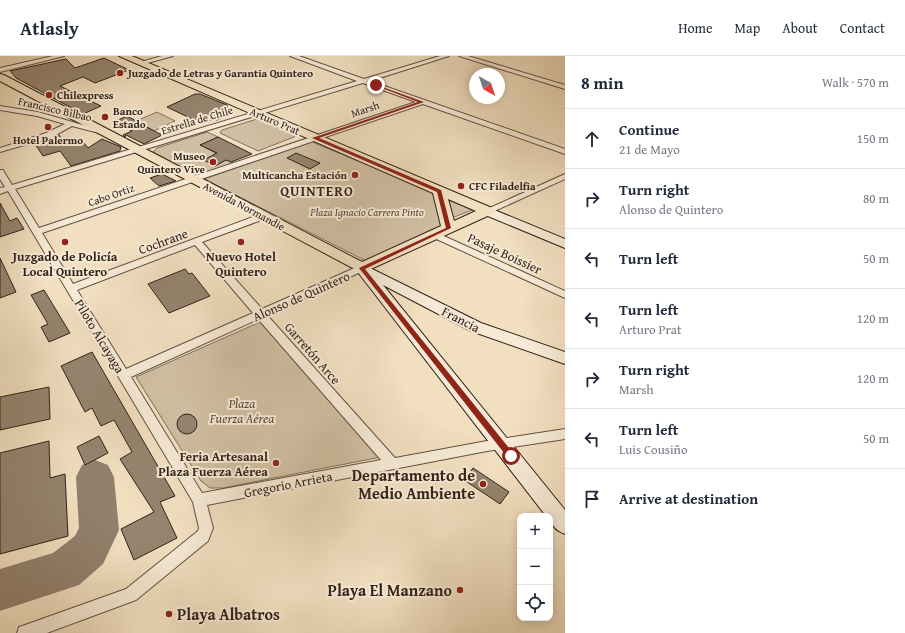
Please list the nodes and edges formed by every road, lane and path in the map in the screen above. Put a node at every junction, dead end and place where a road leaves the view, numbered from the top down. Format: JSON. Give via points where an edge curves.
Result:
{"nodes":[{"id":1,"x":61,"y":56,"type":"edge"},
{"id":2,"x":124,"y":56,"type":"edge"},
{"id":3,"x":170,"y":56,"type":"edge"},
{"id":4,"x":293,"y":56,"type":"edge"},
{"id":5,"x":446,"y":56,"type":"edge"},
{"id":6,"x":462,"y":56,"type":"edge"},
{"id":7,"x":140,"y":63,"type":"junction"},
{"id":8,"x":0,"y":70,"type":"edge"},
{"id":9,"x":0,"y":77,"type":"edge"},
{"id":10,"x":364,"y":81,"type":"junction"},
{"id":11,"x":565,"y":87,"type":"edge"},
{"id":12,"x":422,"y":102,"type":"junction"},
{"id":13,"x":0,"y":108,"type":"edge"},
{"id":14,"x":258,"y":113,"type":"junction"},
{"id":15,"x":71,"y":123,"type":"junction"},
{"id":16,"x":105,"y":132,"type":"junction"},
{"id":17,"x":314,"y":138,"type":"junction"},
{"id":18,"x":0,"y":150,"type":"edge"},
{"id":19,"x":137,"y":150,"type":"junction"},
{"id":20,"x":565,"y":152,"type":"edge"},
{"id":21,"x":0,"y":172,"type":"edge"},
{"id":22,"x":565,"y":176,"type":"edge"},
{"id":23,"x":193,"y":179,"type":"junction"},
{"id":24,"x":5,"y":190,"type":"edge"},
{"id":25,"x":439,"y":191,"type":"junction"},
{"id":26,"x":487,"y":212,"type":"junction"},
{"id":27,"x":264,"y":216,"type":"junction"},
{"id":28,"x":449,"y":228,"type":"junction"},
{"id":29,"x":37,"y":232,"type":"junction"},
{"id":30,"x":435,"y":235,"type":"junction"},
{"id":31,"x":197,"y":242,"type":"junction"},
{"id":32,"x":565,"y":244,"type":"edge"},
{"id":33,"x":362,"y":268,"type":"junction"},
{"id":34,"x":72,"y":288,"type":"junction"},
{"id":35,"x":565,"y":295,"type":"edge"},
{"id":36,"x":261,"y":314,"type":"junction"},
{"id":37,"x":565,"y":358,"type":"edge"},
{"id":38,"x":124,"y":375,"type":"junction"},
{"id":39,"x":565,"y":434,"type":"edge"},
{"id":40,"x":502,"y":444,"type":"junction"},
{"id":41,"x":392,"y":464,"type":"junction"},
{"id":42,"x":200,"y":500,"type":"junction"},
{"id":43,"x":565,"y":525,"type":"edge"},
{"id":44,"x":25,"y":633,"type":"edge"}],
"edges":[{"from":1,"to":8,"type":"street"},
{"from":2,"to":7,"type":"main road","name":"Arturo Prat"},
{"from":3,"to":7,"type":"street"},
{"from":4,"to":10,"type":"street"},
{"from":5,"to":10,"type":"street","name":"Estrella de Chile"},
{"from":6,"to":11,"type":"street"},
{"from":7,"to":14,"type":"main road","name":"Arturo Prat"},
{"from":9,"to":16,"type":"main road","name":"Avenida Normandie"},
{"from":10,"to":12,"type":"street"},
{"from":10,"to":14,"type":"street","name":"Estrella de Chile"},
{"from":12,"to":17,"type":"street","name":"Marsh"},
{"from":12,"to":20,"type":"street"},
{"from":13,"to":15,"type":"street","name":"Francisco Bilbao"},
{"from":14,"to":17,"type":"main road","name":"Arturo Prat"},
{"from":14,"to":19,"type":"street","name":"Estrella de Chile"},
{"from":15,"to":16,"type":"street","name":"Francisco Bilbao"},
{"from":15,"to":18,"type":"street","via":[[49,135]]},
{"from":16,"to":19,"type":"main road","name":"Avenida Normandie"},
{"from":17,"to":23,"type":"street","name":"Marsh"},
{"from":17,"to":25,"type":"main road","name":"Arturo Prat"},
{"from":19,"to":23,"type":"main road","name":"Avenida Normandie"},
{"from":19,"to":24,"type":"street","name":"Estrella de Chile"},
{"from":21,"to":24,"type":"street","name":"Piloto Alcayaga"},
{"from":22,"to":26,"type":"street","name":"Alonso de Quintero"},
{"from":23,"to":27,"type":"main road","name":"Avenida Normandie"},
{"from":23,"to":29,"type":"street","name":"Cabo Ortiz"},
{"from":24,"to":29,"type":"street","name":"Piloto Alcayaga"},
{"from":25,"to":26,"type":"main road","name":"Arturo Prat"},
{"from":25,"to":28,"type":"main road"},
{"from":26,"to":28,"type":"main road","name":"Alonso de Quintero"},
{"from":26,"to":32,"type":"street","name":"Arturo Prat"},
{"from":27,"to":31,"type":"street","name":"Cochrane"},
{"from":27,"to":33,"type":"main road","name":"Avenida Normandie"},
{"from":28,"to":30,"type":"main road","name":"Alonso de Quintero"},
{"from":29,"to":34,"type":"street","name":"Piloto Alcayaga"},
{"from":30,"to":33,"type":"main road","name":"Alonso de Quintero"},
{"from":30,"to":35,"type":"street","name":"Pasaje Boissier"},
{"from":31,"to":34,"type":"street","name":"Cochrane"},
{"from":31,"to":36,"type":"street","name":"Garretón Arce"},
{"from":33,"to":36,"type":"street","name":"Alonso de Quintero"},
{"from":33,"to":37,"type":"street","name":"Francia","via":[[476,327]]},
{"from":33,"to":40,"type":"street"},
{"from":34,"to":38,"type":"street","name":"Piloto Alcayaga"},
{"from":36,"to":38,"type":"street","name":"Alonso de Quintero"},
{"from":36,"to":41,"type":"street","name":"Garretón Arce"},
{"from":38,"to":42,"type":"street","name":"Piloto Alcayaga"},
{"from":39,"to":40,"type":"street","name":"Gregorio Arrieta"},
{"from":40,"to":41,"type":"street","name":"Gregorio Arrieta"},
{"from":40,"to":43,"type":"street"},
{"from":41,"to":42,"type":"street","name":"Gregorio Arrieta"},
{"from":42,"to":44,"type":"street","name":"Piloto Alcayaga","via":[[206,528],[203,536],[131,594]]}]}
